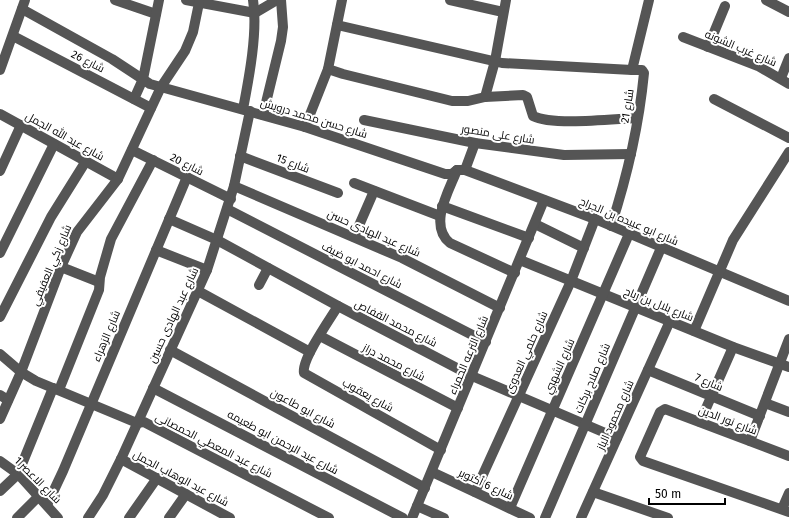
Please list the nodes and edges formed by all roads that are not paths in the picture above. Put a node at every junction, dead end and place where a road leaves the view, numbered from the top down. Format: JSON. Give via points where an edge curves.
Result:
{"nodes":[{"id":1,"x":159,"y":0,"type":"edge"},
{"id":2,"x":186,"y":0,"type":"edge"},
{"id":3,"x":253,"y":0,"type":"edge"},
{"id":4,"x":277,"y":0,"type":"edge"},
{"id":5,"x":281,"y":0,"type":"edge"},
{"id":6,"x":342,"y":0,"type":"edge"},
{"id":7,"x":450,"y":0,"type":"edge"},
{"id":8,"x":506,"y":0,"type":"edge"},
{"id":9,"x":649,"y":0,"type":"edge"},
{"id":10,"x":766,"y":0,"type":"edge"},
{"id":11,"x":121,"y":1,"type":"edge"},
{"id":12,"x":199,"y":3,"type":"junction"},
{"id":13,"x":23,"y":5,"type":"edge"},
{"id":14,"x":725,"y":6,"type":"dead end"},
{"id":15,"x":503,"y":12,"type":"junction"},
{"id":16,"x":789,"y":12,"type":"edge"},
{"id":17,"x":255,"y":13,"type":"junction"},
{"id":18,"x":156,"y":14,"type":"junction"},
{"id":19,"x":337,"y":25,"type":"junction"},
{"id":20,"x":13,"y":36,"type":"junction"},
{"id":21,"x":683,"y":38,"type":"dead end"},
{"id":22,"x":708,"y":47,"type":"junction"},
{"id":23,"x":789,"y":58,"type":"edge"},
{"id":24,"x":495,"y":61,"type":"junction"},
{"id":25,"x":328,"y":69,"type":"junction"},
{"id":26,"x":0,"y":70,"type":"edge"},
{"id":27,"x":632,"y":70,"type":"junction"},
{"id":28,"x":143,"y":79,"type":"junction"},
{"id":29,"x":785,"y":81,"type":"edge"},
{"id":30,"x":161,"y":88,"type":"junction"},
{"id":31,"x":485,"y":97,"type":"junction"},
{"id":32,"x":134,"y":99,"type":"junction"},
{"id":33,"x":714,"y":99,"type":"dead end"},
{"id":34,"x":151,"y":108,"type":"junction"},
{"id":35,"x":247,"y":110,"type":"junction"},
{"id":36,"x":0,"y":114,"type":"edge"},
{"id":37,"x":263,"y":114,"type":"junction"},
{"id":38,"x":637,"y":118,"type":"junction"},
{"id":39,"x":364,"y":120,"type":"dead end"},
{"id":40,"x":21,"y":126,"type":"junction"},
{"id":41,"x":305,"y":126,"type":"junction"},
{"id":42,"x":789,"y":138,"type":"edge"},
{"id":43,"x":475,"y":143,"type":"junction"},
{"id":44,"x":54,"y":144,"type":"junction"},
{"id":45,"x":132,"y":150,"type":"junction"},
{"id":46,"x":789,"y":152,"type":"edge"},
{"id":47,"x":631,"y":154,"type":"junction"},
{"id":48,"x":240,"y":156,"type":"junction"},
{"id":49,"x":153,"y":160,"type":"junction"},
{"id":50,"x":86,"y":161,"type":"junction"},
{"id":51,"x":461,"y":170,"type":"junction"},
{"id":52,"x":0,"y":171,"type":"edge"},
{"id":53,"x":187,"y":177,"type":"junction"},
{"id":54,"x":118,"y":179,"type":"junction"},
{"id":55,"x":354,"y":183,"type":"dead end"},
{"id":56,"x":234,"y":186,"type":"junction"},
{"id":57,"x":374,"y":191,"type":"junction"},
{"id":58,"x":338,"y":193,"type":"dead end"},
{"id":59,"x":231,"y":199,"type":"junction"},
{"id":60,"x":544,"y":200,"type":"junction"},
{"id":61,"x":227,"y":209,"type":"junction"},
{"id":62,"x":441,"y":211,"type":"junction"},
{"id":63,"x":169,"y":219,"type":"junction"},
{"id":64,"x":594,"y":219,"type":"junction"},
{"id":65,"x":534,"y":224,"type":"junction"},
{"id":66,"x":611,"y":226,"type":"junction"},
{"id":67,"x":630,"y":234,"type":"junction"},
{"id":68,"x":354,"y":237,"type":"junction"},
{"id":69,"x":529,"y":238,"type":"junction"},
{"id":70,"x":217,"y":240,"type":"junction"},
{"id":71,"x":584,"y":248,"type":"junction"},
{"id":72,"x":661,"y":248,"type":"junction"},
{"id":73,"x":156,"y":250,"type":"junction"},
{"id":74,"x":0,"y":253,"type":"edge"},
{"id":75,"x":520,"y":260,"type":"junction"},
{"id":76,"x":61,"y":267,"type":"junction"},
{"id":77,"x":268,"y":268,"type":"junction"},
{"id":78,"x":207,"y":270,"type":"junction"},
{"id":79,"x":718,"y":272,"type":"junction"},
{"id":80,"x":515,"y":273,"type":"junction"},
{"id":81,"x":571,"y":281,"type":"junction"},
{"id":82,"x":100,"y":282,"type":"junction"},
{"id":83,"x":259,"y":285,"type":"dead end"},
{"id":84,"x":198,"y":291,"type":"junction"},
{"id":85,"x":603,"y":294,"type":"junction"},
{"id":86,"x":789,"y":301,"type":"edge"},
{"id":87,"x":338,"y":306,"type":"junction"},
{"id":88,"x":636,"y":307,"type":"junction"},
{"id":89,"x":500,"y":308,"type":"junction"},
{"id":90,"x":0,"y":317,"type":"edge"},
{"id":91,"x":670,"y":321,"type":"junction"},
{"id":92,"x":694,"y":331,"type":"junction"},
{"id":93,"x":320,"y":336,"type":"junction"},
{"id":94,"x":789,"y":339,"type":"edge"},
{"id":95,"x":486,"y":342,"type":"junction"},
{"id":96,"x":733,"y":347,"type":"junction"},
{"id":97,"x":170,"y":350,"type":"junction"},
{"id":98,"x":310,"y":352,"type":"junction"},
{"id":99,"x":0,"y":354,"type":"edge"},
{"id":100,"x":784,"y":365,"type":"edge"},
{"id":101,"x":648,"y":370,"type":"junction"},
{"id":102,"x":21,"y":372,"type":"junction"},
{"id":103,"x":472,"y":376,"type":"junction"},
{"id":104,"x":153,"y":388,"type":"junction"},
{"id":105,"x":56,"y":389,"type":"junction"},
{"id":106,"x":519,"y":396,"type":"junction"},
{"id":107,"x":710,"y":396,"type":"junction"},
{"id":108,"x":4,"y":397,"type":"edge"},
{"id":109,"x":765,"y":403,"type":"junction"},
{"id":110,"x":90,"y":404,"type":"junction"},
{"id":111,"x":458,"y":408,"type":"junction"},
{"id":112,"x":553,"y":410,"type":"junction"},
{"id":113,"x":789,"y":412,"type":"edge"},
{"id":114,"x":760,"y":416,"type":"junction"},
{"id":115,"x":0,"y":419,"type":"edge"},
{"id":116,"x":700,"y":422,"type":"junction"},
{"id":117,"x":138,"y":423,"type":"junction"},
{"id":118,"x":585,"y":424,"type":"junction"},
{"id":119,"x":617,"y":438,"type":"junction"},
{"id":120,"x":750,"y":441,"type":"junction"},
{"id":121,"x":441,"y":450,"type":"junction"},
{"id":122,"x":789,"y":456,"type":"edge"},
{"id":123,"x":121,"y":459,"type":"junction"},
{"id":124,"x":0,"y":461,"type":"edge"},
{"id":125,"x":432,"y":472,"type":"junction"},
{"id":126,"x":18,"y":474,"type":"junction"},
{"id":127,"x":157,"y":478,"type":"junction"},
{"id":128,"x":425,"y":488,"type":"junction"},
{"id":129,"x":0,"y":491,"type":"edge"},
{"id":130,"x":474,"y":492,"type":"junction"},
{"id":131,"x":593,"y":492,"type":"junction"},
{"id":132,"x":789,"y":492,"type":"edge"},
{"id":133,"x":186,"y":494,"type":"junction"},
{"id":134,"x":39,"y":496,"type":"junction"},
{"id":135,"x":47,"y":505,"type":"junction"},
{"id":136,"x":417,"y":506,"type":"junction"},
{"id":137,"x":510,"y":508,"type":"junction"},
{"id":138,"x":638,"y":508,"type":"junction"},
{"id":139,"x":786,"y":510,"type":"edge"},
{"id":140,"x":215,"y":515,"type":"edge"},
{"id":141,"x":323,"y":517,"type":"edge"},
{"id":142,"x":17,"y":518,"type":"edge"},
{"id":143,"x":58,"y":518,"type":"edge"},
{"id":144,"x":88,"y":518,"type":"edge"},
{"id":145,"x":129,"y":518,"type":"edge"},
{"id":146,"x":169,"y":518,"type":"edge"},
{"id":147,"x":230,"y":518,"type":"edge"},
{"id":148,"x":403,"y":518,"type":"edge"},
{"id":149,"x":412,"y":518,"type":"edge"},
{"id":150,"x":444,"y":518,"type":"edge"},
{"id":151,"x":530,"y":518,"type":"edge"},
{"id":152,"x":545,"y":518,"type":"edge"},
{"id":153,"x":581,"y":518,"type":"edge"},
{"id":154,"x":634,"y":518,"type":"edge"},
{"id":155,"x":668,"y":518,"type":"edge"}],
"edges":[{"from":1,"to":18,"type":"street"},
{"from":2,"to":12,"type":"street"},
{"from":3,"to":17,"type":"street","name":"شارع عبد الهادى حسين"},
{"from":4,"to":17,"type":"street"},
{"from":5,"to":37,"type":"street","via":[[281,41]]},
{"from":6,"to":19,"type":"street"},
{"from":7,"to":15,"type":"street"},
{"from":8,"to":15,"type":"street"},
{"from":9,"to":27,"type":"street"},
{"from":10,"to":16,"type":"street"},
{"from":11,"to":18,"type":"street"},
{"from":12,"to":17,"type":"street"},
{"from":12,"to":30,"type":"street","name":"شارع زكي العفيفي","via":[[193,32],[185,51]]},
{"from":13,"to":20,"type":"street"},
{"from":13,"to":28,"type":"street","name":"شارع حسن محمد درويش"},
{"from":14,"to":22,"type":"street"},
{"from":15,"to":24,"type":"street"},
{"from":17,"to":35,"type":"street","name":"شارع عبد الهادى حسين"},
{"from":18,"to":28,"type":"street"},
{"from":19,"to":24,"type":"street"},
{"from":19,"to":25,"type":"street"},
{"from":20,"to":26,"type":"street"},
{"from":20,"to":32,"type":"street","name":"شارع 26"},
{"from":21,"to":22,"type":"street","name":"شارع غرب الشونه"},
{"from":22,"to":29,"type":"street","name":"شارع غرب الشونه","via":[[758,66]]},
{"from":23,"to":29,"type":"street"},
{"from":24,"to":27,"type":"street"},
{"from":24,"to":31,"type":"street"},
{"from":25,"to":31,"type":"street","via":[[452,101]]},
{"from":25,"to":41,"type":"street"},
{"from":27,"to":38,"type":"street","name":"شارع 21","via":[[641,70],[644,73]]},
{"from":28,"to":30,"type":"street","name":"شارع حسن محمد درويش"},
{"from":28,"to":32,"type":"street"},
{"from":30,"to":34,"type":"street","name":"شارع زكي العفيفي"},
{"from":30,"to":35,"type":"street","name":"شارع حسن محمد درويش"},
{"from":31,"to":38,"type":"street","via":[[523,95],[527,97],[533,116],[538,118],[561,121]]},
{"from":32,"to":34,"type":"street","name":"شارع 26"},
{"from":33,"to":42,"type":"street"},
{"from":34,"to":45,"type":"street","name":"شارع زكي العفيفي"},
{"from":35,"to":37,"type":"street","name":"شارع حسن محمد درويش"},
{"from":35,"to":48,"type":"street","name":"شارع عبد الهادى حسين"},
{"from":36,"to":40,"type":"street","name":"شارع عبد الله الجمل"},
{"from":37,"to":41,"type":"street","name":"شارع حسن محمد درويش"},
{"from":38,"to":47,"type":"street","name":"شارع 21"},
{"from":39,"to":43,"type":"street","name":"شارع على منصور"},
{"from":40,"to":44,"type":"street","name":"شارع عبد الله الجمل"},
{"from":40,"to":52,"type":"street"},
{"from":41,"to":51,"type":"street","name":"شارع حسن محمد درويش","via":[[445,174]]},
{"from":43,"to":47,"type":"street","name":"شارع على منصور","via":[[564,155]]},
{"from":43,"to":51,"type":"street"},
{"from":44,"to":50,"type":"street","name":"شارع عبد الله الجمل"},
{"from":44,"to":74,"type":"street"},
{"from":45,"to":49,"type":"street","name":"شارع 20"},
{"from":45,"to":54,"type":"street","name":"شارع زكي العفيفي"},
{"from":46,"to":79,"type":"street","via":[[733,240]]},
{"from":47,"to":66,"type":"street","name":"شارع 21"},
{"from":48,"to":56,"type":"street","name":"شارع عبد الهادى حسين"},
{"from":48,"to":58,"type":"street","name":"شارع 15"},
{"from":49,"to":53,"type":"street","name":"شارع 20"},
{"from":49,"to":82,"type":"street","via":[[110,239]]},
{"from":50,"to":54,"type":"street","name":"شارع عبد الله الجمل"},
{"from":50,"to":90,"type":"street","via":[[51,217]]},
{"from":51,"to":60,"type":"street","name":"شارع ابو عبيده بن الجراح"},
{"from":51,"to":62,"type":"street"},
{"from":53,"to":59,"type":"street","name":"شارع 20"},
{"from":53,"to":63,"type":"street","name":"شارع الزهراء"},
{"from":54,"to":76,"type":"street","name":"شارع زكي العفيفي","via":[[77,232]]},
{"from":55,"to":57,"type":"street"},
{"from":56,"to":59,"type":"street","name":"شارع عبد الهادى حسين"},
{"from":56,"to":68,"type":"street","name":"شارع عبد الهادى حسن"},
{"from":57,"to":62,"type":"street"},
{"from":57,"to":68,"type":"street"},
{"from":59,"to":61,"type":"street","name":"شارع عبد الهادى حسين"},
{"from":60,"to":64,"type":"street","name":"شارع ابو عبيده بن الجراح"},
{"from":60,"to":65,"type":"street","name":"شارع الترعه الحمراء"},
{"from":61,"to":70,"type":"street","name":"شارع عبد الهادى حسين"},
{"from":61,"to":95,"type":"street","name":"شارع احمد ابو ضيف"},
{"from":62,"to":69,"type":"street"},
{"from":62,"to":80,"type":"street","via":[[441,231],[450,243]]},
{"from":63,"to":70,"type":"street","name":"شارع محمد القفاص"},
{"from":63,"to":73,"type":"street","name":"شارع الزهراء"},
{"from":64,"to":66,"type":"street","name":"شارع ابو عبيده بن الجراح"},
{"from":64,"to":71,"type":"street","name":"شارع حلمي العدوى"},
{"from":65,"to":69,"type":"street","name":"شارع الترعه الحمراء"},
{"from":65,"to":71,"type":"street"},
{"from":66,"to":67,"type":"street","name":"شارع ابو عبيده بن الجراح"},
{"from":67,"to":72,"type":"street","name":"شارع ابو عبيده بن الجراح"},
{"from":67,"to":85,"type":"street","name":"شارع الشهبي"},
{"from":68,"to":89,"type":"street","name":"شارع عبد الهادى حسن","via":[[409,261]]},
{"from":69,"to":75,"type":"street","name":"شارع الترعه الحمراء"},
{"from":70,"to":77,"type":"street","name":"شارع محمد القفاص"},
{"from":70,"to":78,"type":"street","name":"شارع عبد الهادى حسين"},
{"from":71,"to":81,"type":"street","name":"شارع حلمي العدوى"},
{"from":72,"to":79,"type":"street","name":"شارع ابو عبيده بن الجراح"},
{"from":72,"to":88,"type":"street","name":"شارع صلاح بركات"},
{"from":73,"to":78,"type":"street"},
{"from":73,"to":110,"type":"street","name":"شارع الزهراء"},
{"from":75,"to":80,"type":"street","name":"شارع الترعه الحمراء"},
{"from":75,"to":81,"type":"street","name":"شارع بلال بن رباح"},
{"from":76,"to":82,"type":"street"},
{"from":76,"to":102,"type":"street","name":"شارع زكي العفيفي"},
{"from":77,"to":83,"type":"street"},
{"from":77,"to":87,"type":"street","name":"شارع محمد القفاص"},
{"from":78,"to":84,"type":"street","name":"شارع عبد الهادى حسين"},
{"from":79,"to":86,"type":"street","name":"شارع ابو عبيده بن الجراح"},
{"from":79,"to":92,"type":"street"},
{"from":80,"to":89,"type":"street","name":"شارع الترعه الحمراء"},
{"from":81,"to":85,"type":"street","name":"شارع بلال بن رباح"},
{"from":81,"to":106,"type":"street","name":"شارع حلمي العدوى"},
{"from":82,"to":105,"type":"street","via":[[98,294]]},
{"from":84,"to":97,"type":"street","name":"شارع عبد الهادى حسين"},
{"from":84,"to":98,"type":"street"},
{"from":85,"to":88,"type":"street","name":"شارع بلال بن رباح"},
{"from":85,"to":112,"type":"street","name":"شارع الشهبي"},
{"from":87,"to":93,"type":"street"},
{"from":87,"to":103,"type":"street","name":"شارع محمد القفاص"},
{"from":88,"to":91,"type":"street","name":"شارع بلال بن رباح"},
{"from":88,"to":118,"type":"street","name":"شارع صلاح بركات"},
{"from":89,"to":95,"type":"street","name":"شارع الترعه الحمراء"},
{"from":91,"to":92,"type":"street","name":"شارع بلال بن رباح"},
{"from":91,"to":101,"type":"street","name":"شارع محمود الباز"},
{"from":92,"to":96,"type":"street","name":"شارع بلال بن رباح"},
{"from":93,"to":98,"type":"street"},
{"from":93,"to":111,"type":"street","name":"شارع محمد دراز"},
{"from":94,"to":100,"type":"street"},
{"from":95,"to":103,"type":"street","name":"شارع الترعه الحمراء"},
{"from":96,"to":100,"type":"street","name":"شارع بلال بن رباح"},
{"from":96,"to":107,"type":"street"},
{"from":97,"to":104,"type":"street","name":"شارع عبد الهادى حسين"},
{"from":97,"to":128,"type":"street","name":"شارع ابو طاعون"},
{"from":98,"to":121,"type":"street","name":"شارع يعقوب","via":[[303,367],[304,373]]},
{"from":99,"to":102,"type":"street","name":"شارع عبد المعطي الحمصانى"},
{"from":100,"to":109,"type":"street"},
{"from":101,"to":107,"type":"street","name":"شارع 7"},
{"from":101,"to":119,"type":"street","name":"شارع محمود الباز"},
{"from":102,"to":105,"type":"street","name":"شارع عبد المعطي الحمصانى"},
{"from":102,"to":108,"type":"street","name":"شارع زكي العفيفي"},
{"from":103,"to":106,"type":"street","name":"شارع محمد القفاص"},
{"from":103,"to":111,"type":"street","name":"شارع الترعه الحمراء"},
{"from":104,"to":117,"type":"street","name":"شارع عبد الهادى حسين"},
{"from":104,"to":148,"type":"street","name":"شارع عبد الرحمن ابو طعيمه"},
{"from":105,"to":110,"type":"street","name":"شارع عبد المعطي الحمصانى"},
{"from":105,"to":126,"type":"street"},
{"from":106,"to":112,"type":"street","name":"شارع محمد القفاص"},
{"from":106,"to":130,"type":"street","name":"شارع حلمي العدوى"},
{"from":107,"to":114,"type":"street","name":"شارع 7"},
{"from":107,"to":116,"type":"street"},
{"from":108,"to":115,"type":"street","name":"شارع زكي العفيفي"},
{"from":109,"to":113,"type":"street"},
{"from":109,"to":114,"type":"street"},
{"from":110,"to":117,"type":"street","name":"شارع عبد المعطي الحمصانى"},
{"from":110,"to":135,"type":"street","name":"شارع الزهراء","via":[[64,471]]},
{"from":111,"to":121,"type":"street","name":"شارع الترعه الحمراء"},
{"from":112,"to":118,"type":"street","name":"شارع محمد القفاص"},
{"from":112,"to":137,"type":"street","name":"شارع الشهبي"},
{"from":114,"to":120,"type":"street"},
{"from":116,"to":120,"type":"street","name":"شارع نور الدين"},
{"from":116,"to":139,"type":"street","name":"شارع نور الدين","via":[[665,409],[659,413],[641,455],[643,461]]},
{"from":117,"to":123,"type":"street","name":"شارع عبد الهادى حسين"},
{"from":117,"to":141,"type":"street","name":"شارع عبد المعطي الحمصانى","via":[[146,423]]},
{"from":118,"to":119,"type":"street","name":"شارع محمد القفاص"},
{"from":118,"to":152,"type":"street","name":"شارع صلاح بركات"},
{"from":119,"to":131,"type":"street","name":"شارع محمود الباز"},
{"from":120,"to":122,"type":"street","name":"شارع نور الدين"},
{"from":121,"to":125,"type":"street","name":"شارع الترعه الحمراء"},
{"from":123,"to":127,"type":"street","name":"شارع عبد الوهاب الجمل"},
{"from":123,"to":144,"type":"street","name":"شارع عبد الهادى حسين"},
{"from":124,"to":126,"type":"street","name":"شارع الاعصر 1"},
{"from":125,"to":128,"type":"street","name":"شارع الترعه الحمراء"},
{"from":125,"to":130,"type":"street","name":"شارع 6 أكتوبر"},
{"from":126,"to":129,"type":"street"},
{"from":126,"to":134,"type":"street","name":"شارع الاعصر 1"},
{"from":127,"to":133,"type":"street","name":"شارع عبد الوهاب الجمل"},
{"from":127,"to":145,"type":"street"},
{"from":128,"to":136,"type":"street","name":"شارع الترعه الحمراء"},
{"from":130,"to":137,"type":"street","name":"شارع 6 أكتوبر"},
{"from":131,"to":138,"type":"street"},
{"from":131,"to":153,"type":"street","name":"شارع محمود الباز"},
{"from":132,"to":139,"type":"street"},
{"from":133,"to":140,"type":"street","name":"شارع عبد الوهاب الجمل"},
{"from":133,"to":146,"type":"street"},
{"from":134,"to":135,"type":"street","name":"شارع الاعصر 1"},
{"from":134,"to":142,"type":"street"},
{"from":135,"to":143,"type":"street","name":"شارع الاعصر 1"},
{"from":136,"to":149,"type":"street","name":"شارع الترعه الحمراء"},
{"from":136,"to":150,"type":"street"},
{"from":137,"to":151,"type":"street","name":"شارع 6 أكتوبر"},
{"from":138,"to":154,"type":"street"},
{"from":138,"to":155,"type":"street"},
{"from":140,"to":147,"type":"street","name":"شارع عبد الوهاب الجمل"}]}
